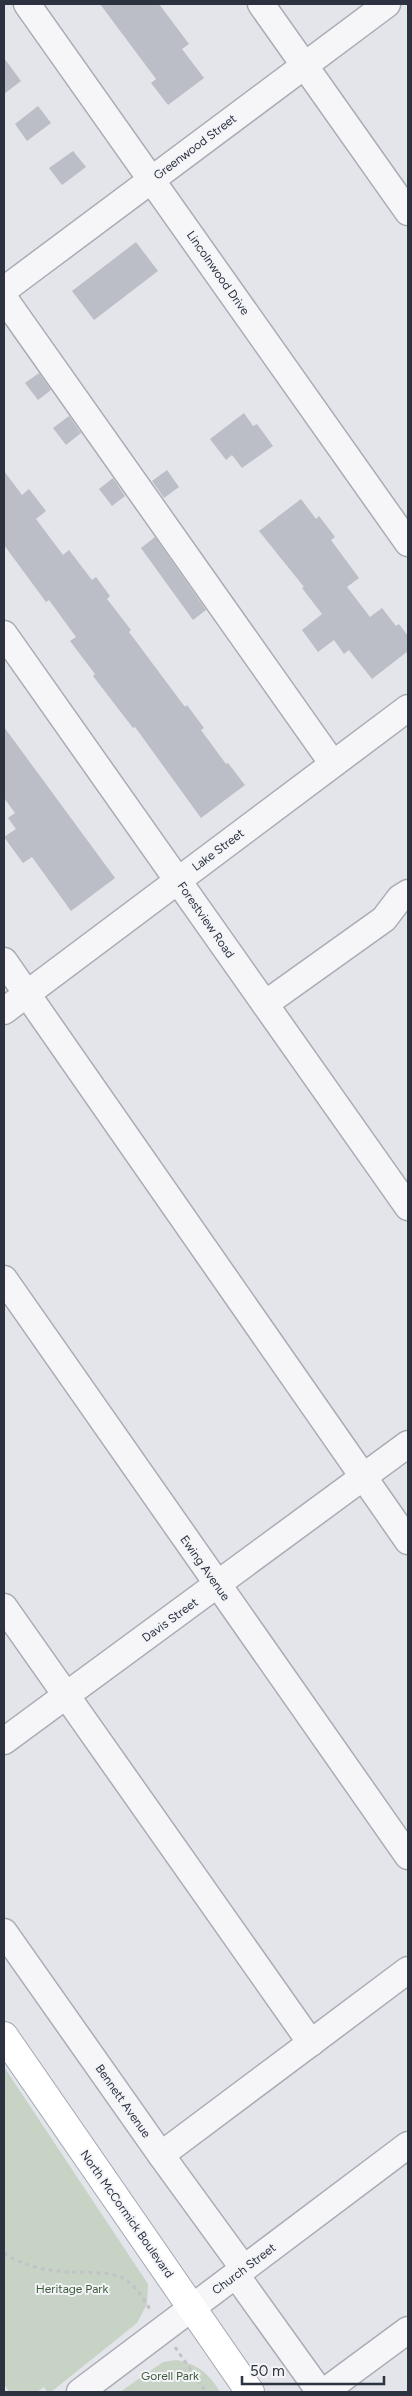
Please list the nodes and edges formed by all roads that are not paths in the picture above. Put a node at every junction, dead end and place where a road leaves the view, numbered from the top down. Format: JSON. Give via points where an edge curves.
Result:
{"nodes":[{"id":1,"x":28,"y":4,"type":"edge"},
{"id":2,"x":261,"y":4,"type":"edge"},
{"id":3,"x":387,"y":4,"type":"edge"},
{"id":4,"x":304,"y":66,"type":"junction"},
{"id":5,"x":152,"y":180,"type":"junction"},
{"id":6,"x":408,"y":212,"type":"edge"},
{"id":7,"x":4,"y":290,"type":"edge"},
{"id":8,"x":4,"y":298,"type":"edge"},
{"id":9,"x":408,"y":543,"type":"edge"},
{"id":10,"x":4,"y":634,"type":"edge"},
{"id":11,"x":408,"y":708,"type":"edge"},
{"id":12,"x":333,"y":764,"type":"junction"},
{"id":13,"x":178,"y":880,"type":"junction"},
{"id":14,"x":406,"y":900,"type":"edge"},
{"id":15,"x":4,"y":961,"type":"edge"},
{"id":16,"x":27,"y":994,"type":"junction"},
{"id":17,"x":265,"y":1004,"type":"junction"},
{"id":18,"x":4,"y":1011,"type":"edge"},
{"id":19,"x":408,"y":1207,"type":"edge"},
{"id":20,"x":4,"y":1280,"type":"edge"},
{"id":21,"x":408,"y":1444,"type":"edge"},
{"id":22,"x":363,"y":1477,"type":"junction"},
{"id":23,"x":408,"y":1541,"type":"edge"},
{"id":24,"x":217,"y":1586,"type":"junction"},
{"id":25,"x":4,"y":1607,"type":"edge"},
{"id":26,"x":66,"y":1696,"type":"junction"},
{"id":27,"x":4,"y":1741,"type":"edge"},
{"id":28,"x":408,"y":1856,"type":"edge"},
{"id":29,"x":4,"y":1932,"type":"edge"},
{"id":30,"x":408,"y":1970,"type":"edge"},
{"id":31,"x":4,"y":2036,"type":"edge"},
{"id":32,"x":311,"y":2043,"type":"junction"},
{"id":33,"x":408,"y":2146,"type":"edge"},
{"id":34,"x":160,"y":2155,"type":"junction"},
{"id":35,"x":240,"y":2272,"type":"junction"},
{"id":36,"x":192,"y":2308,"type":"junction"},
{"id":37,"x":408,"y":2330,"type":"edge"},
{"id":38,"x":80,"y":2392,"type":"edge"},
{"id":39,"x":250,"y":2392,"type":"edge"},
{"id":40,"x":320,"y":2392,"type":"edge"},
{"id":41,"x":324,"y":2392,"type":"edge"}],
"edges":[{"from":1,"to":5,"type":"street","name":"Lincolnwood Drive"},
{"from":2,"to":4,"type":"street"},
{"from":3,"to":4,"type":"street","name":"Greenwood Street"},
{"from":4,"to":5,"type":"street","name":"Greenwood Street"},
{"from":4,"to":6,"type":"street"},
{"from":5,"to":7,"type":"street","name":"Greenwood Street"},
{"from":5,"to":9,"type":"street","name":"Lincolnwood Drive"},
{"from":8,"to":12,"type":"street"},
{"from":10,"to":13,"type":"street","name":"Forestview Road"},
{"from":11,"to":12,"type":"street","name":"Lake Street"},
{"from":12,"to":13,"type":"street","name":"Lake Street"},
{"from":13,"to":16,"type":"street","name":"Lake Street"},
{"from":13,"to":17,"type":"street","name":"Forestview Road"},
{"from":14,"to":17,"type":"street"},
{"from":15,"to":16,"type":"street"},
{"from":16,"to":18,"type":"street","name":"Lake Street"},
{"from":16,"to":22,"type":"street"},
{"from":17,"to":19,"type":"street","name":"Forestview Road"},
{"from":20,"to":24,"type":"street","name":"Ewing Avenue"},
{"from":21,"to":22,"type":"street","name":"Davis Street"},
{"from":22,"to":23,"type":"street"},
{"from":22,"to":24,"type":"street","name":"Davis Street"},
{"from":24,"to":26,"type":"street","name":"Davis Street"},
{"from":24,"to":28,"type":"street","name":"Ewing Avenue"},
{"from":25,"to":26,"type":"street"},
{"from":26,"to":27,"type":"street","name":"Davis Street"},
{"from":26,"to":32,"type":"street"},
{"from":29,"to":34,"type":"street","name":"Bennett Avenue"},
{"from":30,"to":32,"type":"street"},
{"from":31,"to":36,"type":"main road","name":"North McCormick Boulevard"},
{"from":32,"to":34,"type":"street"},
{"from":33,"to":35,"type":"street","name":"Church Street"},
{"from":34,"to":35,"type":"street","name":"Bennett Avenue"},
{"from":35,"to":36,"type":"street","name":"Church Street"},
{"from":35,"to":40,"type":"street","name":"Bennett Avenue"},
{"from":36,"to":38,"type":"street","name":"Church Street"},
{"from":36,"to":39,"type":"main road","name":"North McCormick Boulevard"},
{"from":37,"to":41,"type":"street"}]}
